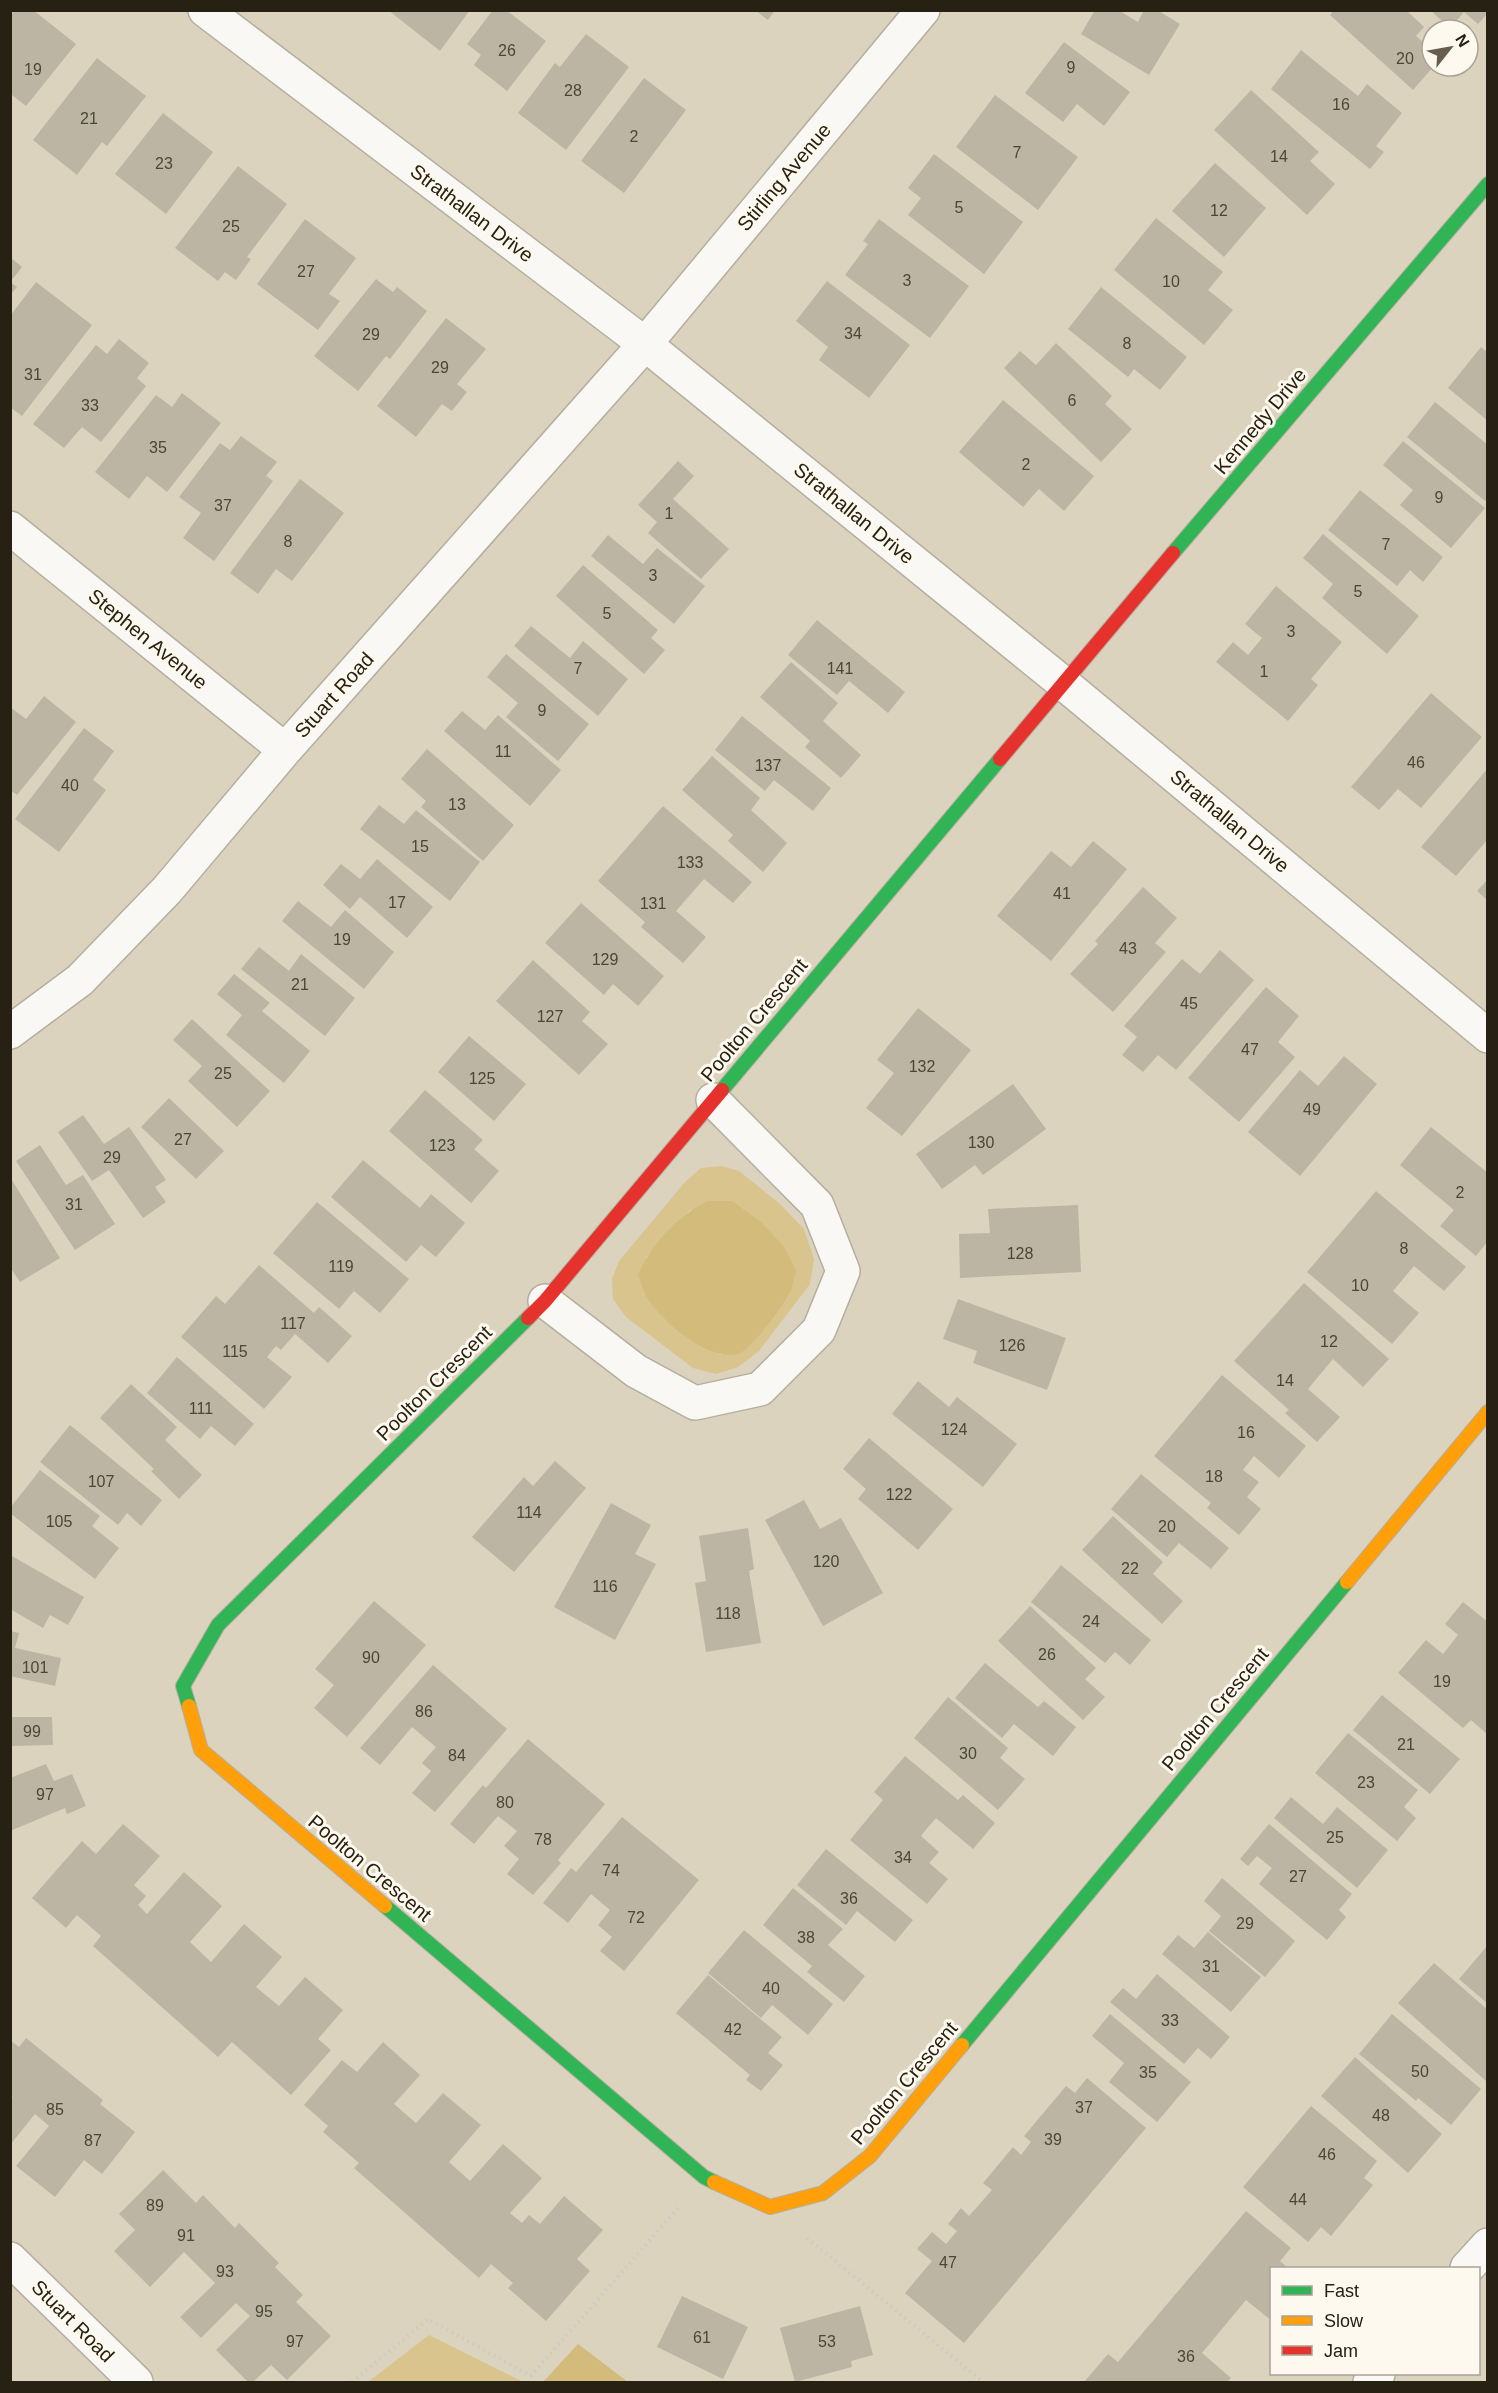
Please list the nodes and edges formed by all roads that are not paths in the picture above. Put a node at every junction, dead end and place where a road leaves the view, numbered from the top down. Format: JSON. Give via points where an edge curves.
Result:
{"nodes":[{"id":1,"x":205,"y":10,"type":"edge"},
{"id":2,"x":923,"y":10,"type":"edge"},
{"id":3,"x":1488,"y":184,"type":"edge"},
{"id":4,"x":645,"y":344,"type":"junction"},
{"id":5,"x":10,"y":528,"type":"edge"},
{"id":6,"x":1063,"y":683,"type":"junction"},
{"id":7,"x":285,"y":750,"type":"junction"},
{"id":8,"x":10,"y":1032,"type":"edge"},
{"id":9,"x":1488,"y":1036,"type":"edge"},
{"id":10,"x":713,"y":1100,"type":"junction"},
{"id":11,"x":545,"y":1301,"type":"junction"},
{"id":12,"x":1488,"y":1412,"type":"edge"},
{"id":13,"x":1488,"y":2245,"type":"edge"},
{"id":14,"x":10,"y":2259,"type":"edge"},
{"id":15,"x":1468,"y":2267,"type":"edge"},
{"id":16,"x":136,"y":2382,"type":"edge"}],
"edges":[{"from":1,"to":4,"type":"street","name":"Strathallan Drive"},
{"from":2,"to":4,"type":"street","name":"Stirling Avenue"},
{"from":3,"to":6,"type":"street","name":"Kennedy Drive"},
{"from":4,"to":6,"type":"street","name":"Strathallan Drive"},
{"from":4,"to":7,"type":"street","name":"Stuart Road"},
{"from":5,"to":7,"type":"street","name":"Stephen Avenue"},
{"from":6,"to":9,"type":"street","name":"Strathallan Drive"},
{"from":6,"to":10,"type":"street","name":"Poolton Crescent"},
{"from":7,"to":8,"type":"street","name":"Stuart Road","via":[[166,890],[80,980]]},
{"from":10,"to":11,"type":"street","name":"Poolton Crescent"},
{"from":10,"to":11,"type":"street","via":[[817,1205],[843,1271],[819,1330],[760,1389],[695,1403],[636,1371]]},
{"from":11,"to":12,"type":"street","name":"Poolton Crescent","via":[[218,1625],[183,1686],[201,1750],[704,2177],[770,2207],[823,2193],[870,2156]]},
{"from":13,"to":15,"type":"street"},
{"from":14,"to":16,"type":"street","name":"Stuart Road"}]}
